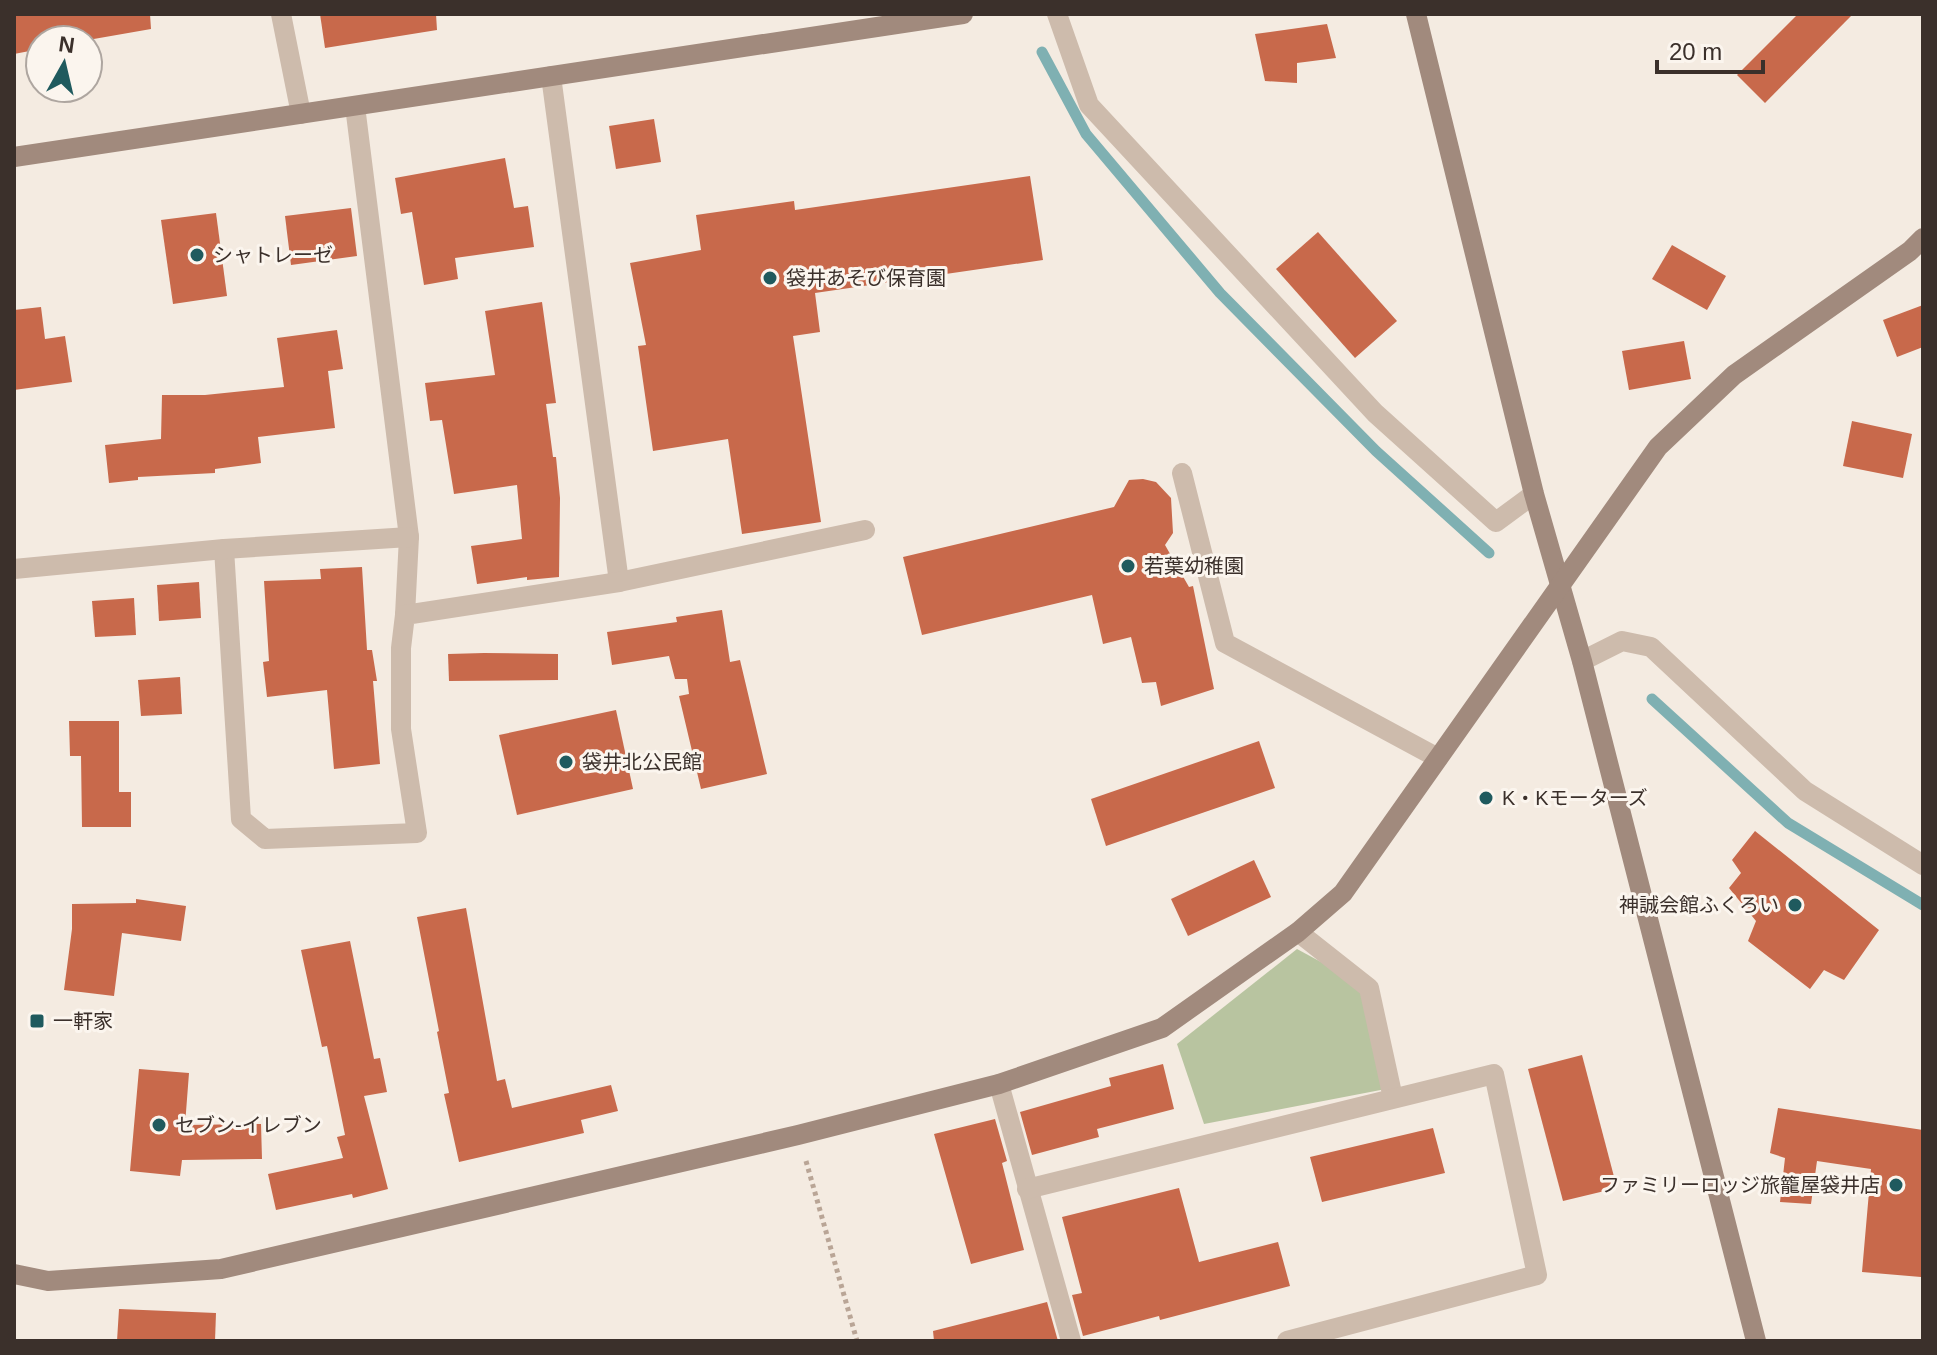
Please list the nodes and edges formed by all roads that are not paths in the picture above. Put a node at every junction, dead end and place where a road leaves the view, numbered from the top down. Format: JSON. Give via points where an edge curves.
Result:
{"nodes":[{"id":1,"x":281,"y":14,"type":"edge"},
{"id":2,"x":963,"y":14,"type":"edge"},
{"id":3,"x":1057,"y":14,"type":"edge"},
{"id":4,"x":1416,"y":14,"type":"edge"},
{"id":5,"x":882,"y":20,"type":"edge"},
{"id":6,"x":551,"y":76,"type":"junction"},
{"id":7,"x":355,"y":106,"type":"junction"},
{"id":8,"x":301,"y":114,"type":"junction"},
{"id":9,"x":14,"y":157,"type":"edge"},
{"id":10,"x":1923,"y":238,"type":"edge"},
{"id":11,"x":1182,"y":473,"type":"dead end"},
{"id":12,"x":1534,"y":494,"type":"junction"},
{"id":13,"x":865,"y":530,"type":"dead end"},
{"id":14,"x":409,"y":537,"type":"junction"},
{"id":15,"x":224,"y":549,"type":"junction"},
{"id":16,"x":14,"y":569,"type":"edge"},
{"id":17,"x":619,"y":582,"type":"junction"},
{"id":18,"x":1561,"y":584,"type":"junction"},
{"id":19,"x":405,"y":615,"type":"junction"},
{"id":20,"x":1582,"y":661,"type":"junction"},
{"id":21,"x":1438,"y":758,"type":"junction"},
{"id":22,"x":1923,"y":865,"type":"edge"},
{"id":23,"x":1298,"y":932,"type":"junction"},
{"id":24,"x":999,"y":1084,"type":"junction"},
{"id":25,"x":1393,"y":1098,"type":"junction"},
{"id":26,"x":1027,"y":1189,"type":"junction"},
{"id":27,"x":14,"y":1274,"type":"edge"},
{"id":28,"x":1071,"y":1341,"type":"edge"},
{"id":29,"x":1287,"y":1341,"type":"edge"},
{"id":30,"x":1756,"y":1341,"type":"edge"}],
"edges":[{"from":1,"to":8,"type":"street"},
{"from":2,"to":5,"type":"street"},
{"from":3,"to":12,"type":"street","via":[[1089,105],[1375,413],[1496,522]]},
{"from":4,"to":12,"type":"street"},
{"from":5,"to":6,"type":"street"},
{"from":6,"to":7,"type":"street"},
{"from":6,"to":17,"type":"street"},
{"from":7,"to":8,"type":"street"},
{"from":7,"to":14,"type":"street"},
{"from":8,"to":9,"type":"street"},
{"from":10,"to":18,"type":"street","via":[[1734,375],[1658,447]]},
{"from":11,"to":21,"type":"street","via":[[1225,643]]},
{"from":12,"to":18,"type":"street"},
{"from":13,"to":17,"type":"street"},
{"from":14,"to":15,"type":"street"},
{"from":14,"to":19,"type":"street"},
{"from":15,"to":16,"type":"street"},
{"from":15,"to":19,"type":"street","via":[[241,819],[265,839],[417,833],[401,729]]},
{"from":17,"to":19,"type":"street"},
{"from":18,"to":20,"type":"street"},
{"from":18,"to":21,"type":"street"},
{"from":20,"to":22,"type":"street","via":[[1622,641],[1651,647],[1805,791]]},
{"from":20,"to":30,"type":"street"},
{"from":21,"to":23,"type":"street","via":[[1343,893]]},
{"from":23,"to":24,"type":"street","via":[[1162,1028]]},
{"from":23,"to":25,"type":"street","via":[[1369,988]]},
{"from":24,"to":26,"type":"street"},
{"from":24,"to":27,"type":"street","via":[[221,1269],[48,1281]]},
{"from":25,"to":26,"type":"street"},
{"from":25,"to":29,"type":"street","via":[[1494,1074],[1537,1275]]},
{"from":26,"to":28,"type":"street"}]}
